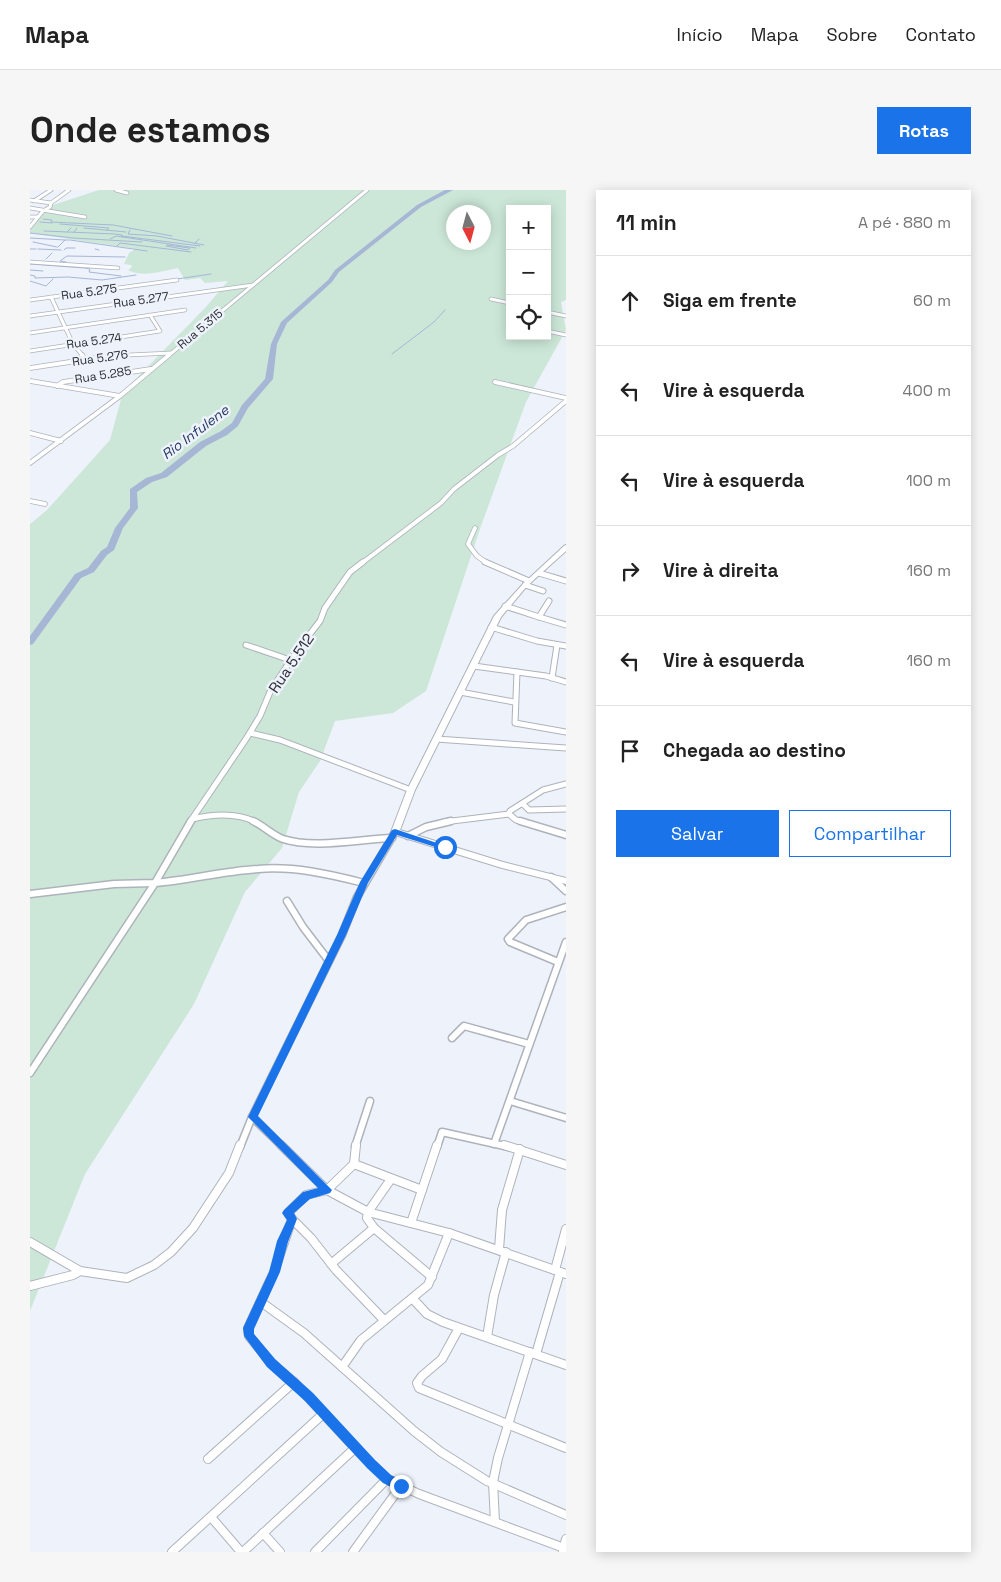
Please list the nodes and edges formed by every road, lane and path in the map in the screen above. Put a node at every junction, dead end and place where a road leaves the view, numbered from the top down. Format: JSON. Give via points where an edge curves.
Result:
{"nodes":[{"id":1,"x":51,"y":190,"type":"edge"},
{"id":2,"x":69,"y":190,"type":"edge"},
{"id":3,"x":116,"y":190,"type":"edge"},
{"id":4,"x":367,"y":190,"type":"edge"},
{"id":5,"x":127,"y":193,"type":"dead end"},
{"id":6,"x":32,"y":201,"type":"edge"},
{"id":7,"x":51,"y":203,"type":"junction"},
{"id":8,"x":30,"y":208,"type":"edge"},
{"id":9,"x":43,"y":211,"type":"junction"},
{"id":10,"x":30,"y":217,"type":"edge"},
{"id":11,"x":38,"y":217,"type":"junction"},
{"id":12,"x":85,"y":217,"type":"dead end"},
{"id":13,"x":31,"y":226,"type":"edge"},
{"id":14,"x":30,"y":262,"type":"edge"},
{"id":15,"x":118,"y":268,"type":"dead end"},
{"id":16,"x":177,"y":280,"type":"dead end"},
{"id":17,"x":253,"y":285,"type":"junction"},
{"id":18,"x":51,"y":297,"type":"junction"},
{"id":19,"x":491,"y":299,"type":"dead end"},
{"id":20,"x":30,"y":300,"type":"edge"},
{"id":21,"x":506,"y":303,"type":"edge"},
{"id":22,"x":185,"y":310,"type":"dead end"},
{"id":23,"x":56,"y":312,"type":"junction"},
{"id":24,"x":551,"y":313,"type":"edge"},
{"id":25,"x":150,"y":315,"type":"junction"},
{"id":26,"x":30,"y":316,"type":"edge"},
{"id":27,"x":566,"y":316,"type":"edge"},
{"id":28,"x":66,"y":328,"type":"junction"},
{"id":29,"x":551,"y":332,"type":"edge"},
{"id":30,"x":30,"y":333,"type":"edge"},
{"id":31,"x":566,"y":335,"type":"edge"},
{"id":32,"x":73,"y":344,"type":"junction"},
{"id":33,"x":30,"y":351,"type":"edge"},
{"id":34,"x":171,"y":353,"type":"junction"},
{"id":35,"x":84,"y":359,"type":"junction"},
{"id":36,"x":30,"y":368,"type":"edge"},
{"id":37,"x":152,"y":369,"type":"junction"},
{"id":38,"x":30,"y":381,"type":"edge"},
{"id":39,"x":495,"y":382,"type":"dead end"},
{"id":40,"x":57,"y":386,"type":"junction"},
{"id":41,"x":120,"y":396,"type":"junction"},
{"id":42,"x":566,"y":399,"type":"edge"},
{"id":43,"x":558,"y":407,"type":"junction"},
{"id":44,"x":566,"y":409,"type":"edge"},
{"id":45,"x":30,"y":433,"type":"edge"},
{"id":46,"x":61,"y":441,"type":"junction"},
{"id":47,"x":30,"y":463,"type":"edge"},
{"id":48,"x":30,"y":501,"type":"edge"},
{"id":49,"x":45,"y":504,"type":"dead end"},
{"id":50,"x":475,"y":528,"type":"dead end"},
{"id":51,"x":566,"y":547,"type":"edge"},
{"id":52,"x":539,"y":573,"type":"junction"},
{"id":53,"x":566,"y":581,"type":"edge"},
{"id":54,"x":527,"y":583,"type":"junction"},
{"id":55,"x":543,"y":591,"type":"dead end"},
{"id":56,"x":549,"y":601,"type":"dead end"},
{"id":57,"x":505,"y":606,"type":"junction"},
{"id":58,"x":539,"y":617,"type":"junction"},
{"id":59,"x":566,"y":625,"type":"edge"},
{"id":60,"x":491,"y":627,"type":"junction"},
{"id":61,"x":246,"y":645,"type":"dead end"},
{"id":62,"x":557,"y":645,"type":"junction"},
{"id":63,"x":566,"y":647,"type":"edge"},
{"id":64,"x":290,"y":660,"type":"junction"},
{"id":65,"x":474,"y":666,"type":"junction"},
{"id":66,"x":517,"y":672,"type":"junction"},
{"id":67,"x":552,"y":678,"type":"junction"},
{"id":68,"x":566,"y":682,"type":"edge"},
{"id":69,"x":460,"y":692,"type":"junction"},
{"id":70,"x":514,"y":702,"type":"junction"},
{"id":71,"x":566,"y":732,"type":"edge"},
{"id":72,"x":250,"y":733,"type":"junction"},
{"id":73,"x":436,"y":739,"type":"junction"},
{"id":74,"x":566,"y":748,"type":"edge"},
{"id":75,"x":566,"y":784,"type":"edge"},
{"id":76,"x":411,"y":790,"type":"junction"},
{"id":77,"x":524,"y":805,"type":"junction"},
{"id":78,"x":566,"y":808,"type":"edge"},
{"id":79,"x":509,"y":814,"type":"junction"},
{"id":80,"x":192,"y":819,"type":"junction"},
{"id":81,"x":566,"y":834,"type":"edge"},
{"id":82,"x":394,"y":835,"type":"junction"},
{"id":83,"x":408,"y":836,"type":"junction"},
{"id":84,"x":551,"y":878,"type":"junction"},
{"id":85,"x":566,"y":881,"type":"edge"},
{"id":86,"x":364,"y":882,"type":"junction"},
{"id":87,"x":156,"y":883,"type":"junction"},
{"id":88,"x":566,"y":891,"type":"edge"},
{"id":89,"x":30,"y":894,"type":"edge"},
{"id":90,"x":287,"y":901,"type":"dead end"},
{"id":91,"x":566,"y":907,"type":"edge"},
{"id":92,"x":566,"y":942,"type":"edge"},
{"id":93,"x":329,"y":960,"type":"junction"},
{"id":94,"x":558,"y":962,"type":"junction"},
{"id":95,"x":452,"y":1038,"type":"dead end"},
{"id":96,"x":529,"y":1044,"type":"junction"},
{"id":97,"x":30,"y":1073,"type":"edge"},
{"id":98,"x":370,"y":1101,"type":"dead end"},
{"id":99,"x":510,"y":1101,"type":"junction"},
{"id":100,"x":252,"y":1117,"type":"junction"},
{"id":101,"x":566,"y":1118,"type":"edge"},
{"id":102,"x":494,"y":1144,"type":"junction"},
{"id":103,"x":520,"y":1149,"type":"junction"},
{"id":104,"x":354,"y":1164,"type":"junction"},
{"id":105,"x":566,"y":1165,"type":"edge"},
{"id":106,"x":391,"y":1179,"type":"junction"},
{"id":107,"x":327,"y":1190,"type":"junction"},
{"id":108,"x":422,"y":1190,"type":"junction"},
{"id":109,"x":368,"y":1212,"type":"junction"},
{"id":110,"x":292,"y":1219,"type":"junction"},
{"id":111,"x":411,"y":1224,"type":"junction"},
{"id":112,"x":374,"y":1228,"type":"junction"},
{"id":113,"x":566,"y":1229,"type":"edge"},
{"id":114,"x":449,"y":1233,"type":"junction"},
{"id":115,"x":30,"y":1242,"type":"edge"},
{"id":116,"x":502,"y":1250,"type":"junction"},
{"id":117,"x":331,"y":1264,"type":"junction"},
{"id":118,"x":80,"y":1271,"type":"junction"},
{"id":119,"x":560,"y":1272,"type":"edge"},
{"id":120,"x":432,"y":1277,"type":"junction"},
{"id":121,"x":30,"y":1286,"type":"edge"},
{"id":122,"x":414,"y":1299,"type":"junction"},
{"id":123,"x":260,"y":1302,"type":"junction"},
{"id":124,"x":384,"y":1320,"type":"junction"},
{"id":125,"x":459,"y":1328,"type":"junction"},
{"id":126,"x":487,"y":1337,"type":"junction"},
{"id":127,"x":533,"y":1353,"type":"junction"},
{"id":128,"x":566,"y":1365,"type":"edge"},
{"id":129,"x":342,"y":1367,"type":"junction"},
{"id":130,"x":294,"y":1382,"type":"junction"},
{"id":131,"x":323,"y":1414,"type":"junction"},
{"id":132,"x":507,"y":1424,"type":"junction"},
{"id":133,"x":355,"y":1448,"type":"junction"},
{"id":134,"x":566,"y":1448,"type":"edge"},
{"id":135,"x":208,"y":1459,"type":"dead end"},
{"id":136,"x":387,"y":1479,"type":"junction"},
{"id":137,"x":493,"y":1482,"type":"junction"},
{"id":138,"x":401,"y":1486,"type":"junction"},
{"id":139,"x":566,"y":1515,"type":"edge"},
{"id":140,"x":211,"y":1517,"type":"junction"},
{"id":141,"x":495,"y":1522,"type":"junction"},
{"id":142,"x":263,"y":1533,"type":"junction"},
{"id":143,"x":564,"y":1547,"type":"edge"},
{"id":144,"x":172,"y":1552,"type":"edge"},
{"id":145,"x":242,"y":1552,"type":"edge"},
{"id":146,"x":280,"y":1552,"type":"edge"},
{"id":147,"x":314,"y":1552,"type":"edge"},
{"id":148,"x":353,"y":1552,"type":"edge"}],
"edges":[{"from":1,"to":6,"type":"street"},
{"from":2,"to":7,"type":"street"},
{"from":3,"to":5,"type":"street"},
{"from":4,"to":17,"type":"street","name":"Rua 5.315"},
{"from":6,"to":7,"type":"street"},
{"from":7,"to":9,"type":"street"},
{"from":8,"to":9,"type":"street"},
{"from":9,"to":11,"type":"street"},
{"from":9,"to":12,"type":"street"},
{"from":10,"to":11,"type":"street"},
{"from":11,"to":13,"type":"street"},
{"from":14,"to":15,"type":"street"},
{"from":16,"to":18,"type":"street","name":"Rua 5.275"},
{"from":17,"to":23,"type":"street","name":"Rua 5.277"},
{"from":17,"to":34,"type":"street","name":"Rua 5.315"},
{"from":18,"to":20,"type":"street","name":"Rua 5.275"},
{"from":18,"to":23,"type":"street"},
{"from":19,"to":21,"type":"street"},
{"from":22,"to":25,"type":"street"},
{"from":23,"to":26,"type":"street","name":"Rua 5.277"},
{"from":23,"to":28,"type":"street"},
{"from":24,"to":27,"type":"street"},
{"from":25,"to":28,"type":"street"},
{"from":25,"to":32,"type":"street","name":"Rua 5.274","via":[[159,332]]},
{"from":28,"to":30,"type":"street"},
{"from":28,"to":32,"type":"street"},
{"from":29,"to":31,"type":"street"},
{"from":32,"to":33,"type":"street","name":"Rua 5.274"},
{"from":32,"to":35,"type":"street"},
{"from":34,"to":35,"type":"street","name":"Rua 5.276"},
{"from":34,"to":37,"type":"street","name":"Rua 5.315"},
{"from":35,"to":36,"type":"street","name":"Rua 5.276"},
{"from":37,"to":40,"type":"street","name":"Rua 5.285","via":[[74,380]]},
{"from":37,"to":41,"type":"street","name":"Rua 5.315"},
{"from":38,"to":40,"type":"street"},
{"from":39,"to":42,"type":"street"},
{"from":40,"to":41,"type":"street"},
{"from":41,"to":46,"type":"street","name":"Rua 5.315"},
{"from":42,"to":43,"type":"street","name":"Rua 5.512"},
{"from":43,"to":44,"type":"street"},
{"from":43,"to":64,"type":"street","name":"Rua 5.512","via":[[513,446],[454,488],[441,503],[350,572],[325,608],[320,621]]},
{"from":45,"to":46,"type":"street"},
{"from":46,"to":47,"type":"street","name":"Rua 5.315"},
{"from":48,"to":49,"type":"street"},
{"from":50,"to":54,"type":"street","via":[[468,544],[470,549],[487,563]]},
{"from":51,"to":52,"type":"street"},
{"from":52,"to":53,"type":"street"},
{"from":52,"to":54,"type":"street"},
{"from":54,"to":55,"type":"street"},
{"from":54,"to":57,"type":"street"},
{"from":56,"to":58,"type":"street"},
{"from":57,"to":58,"type":"street"},
{"from":57,"to":60,"type":"street"},
{"from":58,"to":59,"type":"street"},
{"from":60,"to":62,"type":"street"},
{"from":60,"to":65,"type":"street"},
{"from":61,"to":64,"type":"street"},
{"from":62,"to":63,"type":"street"},
{"from":62,"to":67,"type":"street"},
{"from":64,"to":72,"type":"street","name":"Rua 5.512"},
{"from":65,"to":66,"type":"street"},
{"from":65,"to":69,"type":"street"},
{"from":66,"to":67,"type":"street"},
{"from":66,"to":70,"type":"street"},
{"from":67,"to":68,"type":"street"},
{"from":69,"to":70,"type":"street"},
{"from":69,"to":73,"type":"street"},
{"from":70,"to":71,"type":"street","via":[[514,723]]},
{"from":72,"to":76,"type":"street","via":[[280,740]]},
{"from":72,"to":80,"type":"street","name":"Rua 5.512"},
{"from":73,"to":74,"type":"street"},
{"from":73,"to":76,"type":"street"},
{"from":75,"to":77,"type":"street","via":[[547,787]]},
{"from":76,"to":82,"type":"street"},
{"from":77,"to":78,"type":"street","via":[[529,810]]},
{"from":77,"to":79,"type":"street"},
{"from":79,"to":81,"type":"street","via":[[516,820]]},
{"from":79,"to":83,"type":"street","via":[[424,827]]},
{"from":80,"to":82,"type":"street","via":[[211,815],[242,817],[276,836],[297,841]]},
{"from":80,"to":87,"type":"street","name":"Rua 5.512"},
{"from":82,"to":83,"type":"street"},
{"from":82,"to":86,"type":"street"},
{"from":83,"to":84,"type":"street"},
{"from":84,"to":85,"type":"street"},
{"from":84,"to":88,"type":"street"},
{"from":86,"to":87,"type":"street","via":[[272,868]]},
{"from":86,"to":93,"type":"street"},
{"from":87,"to":89,"type":"street","via":[[114,884]]},
{"from":87,"to":97,"type":"street","name":"Rua 5.512"},
{"from":90,"to":93,"type":"street"},
{"from":91,"to":94,"type":"street","via":[[526,920],[508,939]]},
{"from":92,"to":94,"type":"street"},
{"from":93,"to":100,"type":"street"},
{"from":94,"to":96,"type":"street"},
{"from":95,"to":96,"type":"street","via":[[464,1026]]},
{"from":96,"to":99,"type":"street"},
{"from":98,"to":104,"type":"street","via":[[354,1152]]},
{"from":99,"to":101,"type":"street"},
{"from":99,"to":102,"type":"street"},
{"from":100,"to":107,"type":"street"},
{"from":100,"to":118,"type":"street","via":[[228,1173],[193,1228],[171,1252],[154,1265],[127,1278]]},
{"from":102,"to":103,"type":"street"},
{"from":102,"to":108,"type":"street","via":[[442,1132]]},
{"from":103,"to":105,"type":"street"},
{"from":103,"to":116,"type":"street","via":[[502,1210]]},
{"from":104,"to":106,"type":"street"},
{"from":104,"to":107,"type":"street"},
{"from":106,"to":108,"type":"street"},
{"from":106,"to":109,"type":"street"},
{"from":107,"to":109,"type":"street"},
{"from":107,"to":110,"type":"street","via":[[306,1195],[288,1213]]},
{"from":108,"to":111,"type":"street"},
{"from":109,"to":111,"type":"street"},
{"from":109,"to":112,"type":"street","via":[[366,1218]]},
{"from":110,"to":117,"type":"street"},
{"from":110,"to":123,"type":"street"},
{"from":111,"to":114,"type":"street"},
{"from":112,"to":117,"type":"street"},
{"from":112,"to":120,"type":"street"},
{"from":113,"to":119,"type":"street"},
{"from":114,"to":116,"type":"street"},
{"from":114,"to":120,"type":"street"},
{"from":115,"to":118,"type":"street"},
{"from":116,"to":119,"type":"street"},
{"from":116,"to":126,"type":"street"},
{"from":117,"to":124,"type":"street"},
{"from":118,"to":121,"type":"street"},
{"from":119,"to":127,"type":"street"},
{"from":120,"to":122,"type":"street"},
{"from":122,"to":124,"type":"street"},
{"from":122,"to":125,"type":"street","via":[[427,1314]]},
{"from":123,"to":129,"type":"street","via":[[304,1333]]},
{"from":123,"to":130,"type":"street","via":[[248,1328],[249,1336],[271,1363]]},
{"from":124,"to":129,"type":"street","via":[[361,1340]]},
{"from":125,"to":126,"type":"street"},
{"from":125,"to":132,"type":"street","via":[[442,1359],[422,1376],[417,1386]]},
{"from":126,"to":127,"type":"street"},
{"from":127,"to":128,"type":"street"},
{"from":127,"to":132,"type":"street"},
{"from":129,"to":137,"type":"street","via":[[434,1447]]},
{"from":130,"to":131,"type":"street"},
{"from":130,"to":135,"type":"street"},
{"from":131,"to":133,"type":"street"},
{"from":131,"to":140,"type":"street"},
{"from":132,"to":134,"type":"street"},
{"from":132,"to":137,"type":"street"},
{"from":133,"to":136,"type":"street"},
{"from":133,"to":142,"type":"street"},
{"from":136,"to":138,"type":"street"},
{"from":136,"to":147,"type":"street"},
{"from":137,"to":139,"type":"street"},
{"from":137,"to":141,"type":"street"},
{"from":138,"to":141,"type":"street"},
{"from":138,"to":148,"type":"street"},
{"from":140,"to":144,"type":"street"},
{"from":140,"to":145,"type":"street"},
{"from":141,"to":143,"type":"street"},
{"from":142,"to":145,"type":"street"},
{"from":142,"to":146,"type":"street"}]}
